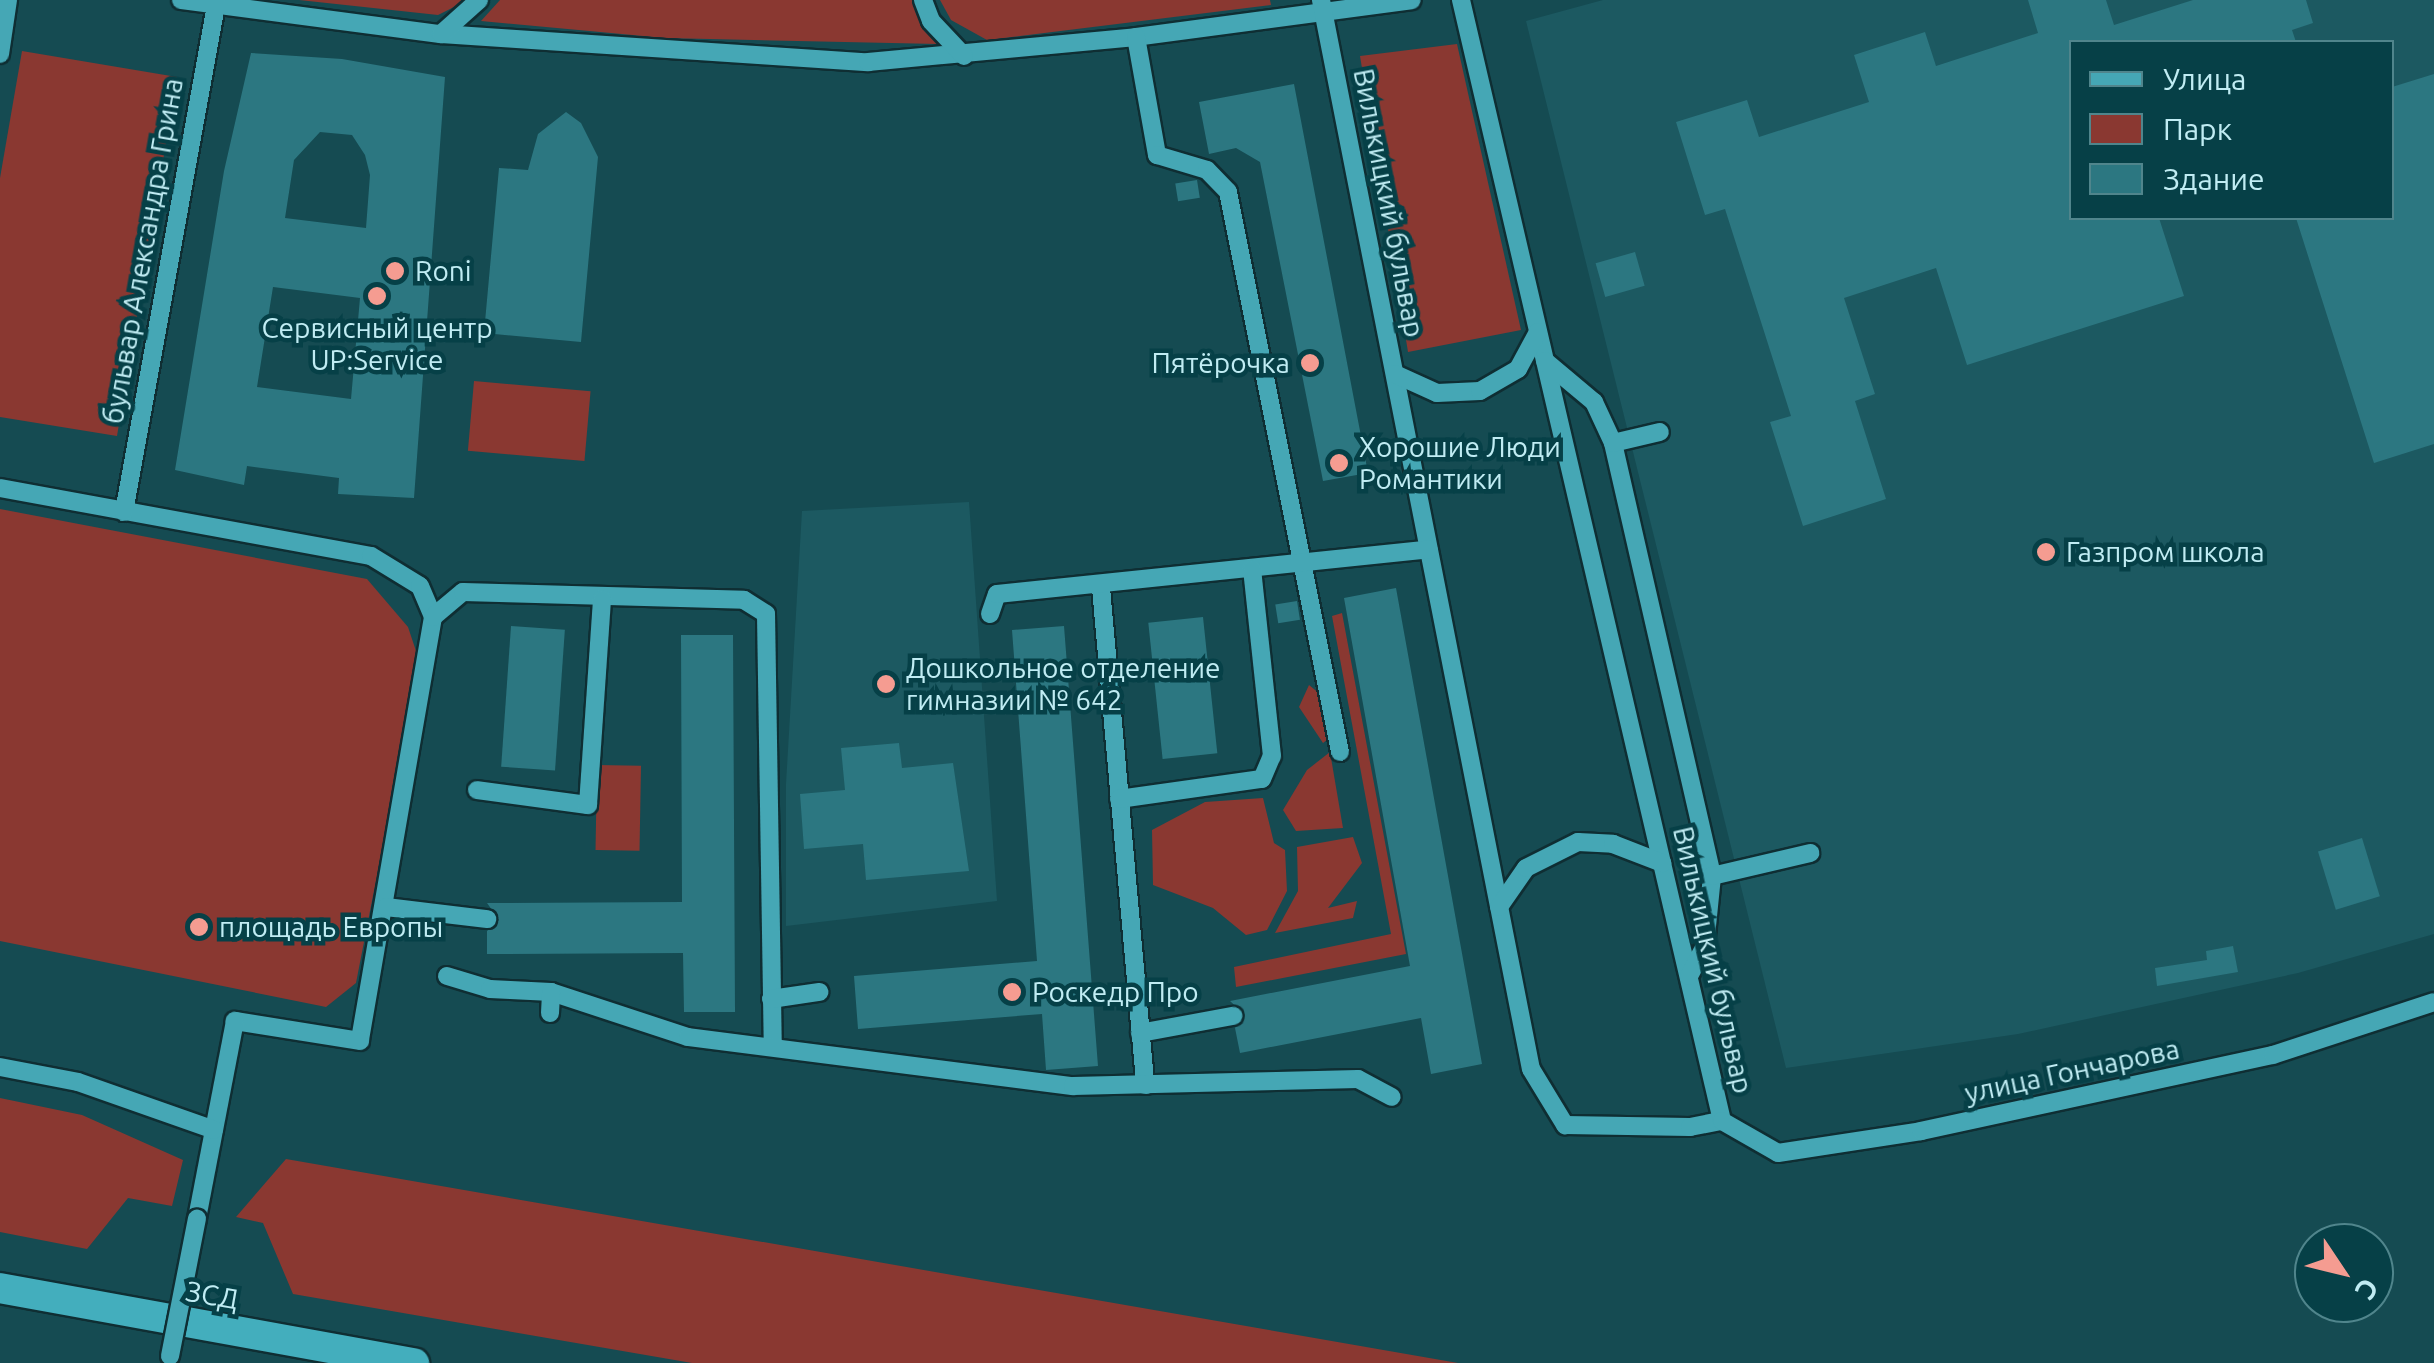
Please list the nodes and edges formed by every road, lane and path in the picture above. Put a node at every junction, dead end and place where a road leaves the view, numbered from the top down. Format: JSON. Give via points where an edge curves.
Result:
{"nodes":[{"id":1,"x":8,"y":0,"type":"edge"},
{"id":2,"x":181,"y":0,"type":"edge"},
{"id":3,"x":480,"y":0,"type":"edge"},
{"id":4,"x":922,"y":0,"type":"edge"},
{"id":5,"x":1412,"y":0,"type":"edge"},
{"id":6,"x":1461,"y":0,"type":"edge"},
{"id":7,"x":217,"y":3,"type":"edge"},
{"id":8,"x":1322,"y":6,"type":"edge"},
{"id":9,"x":441,"y":34,"type":"junction"},
{"id":10,"x":1136,"y":37,"type":"junction"},
{"id":11,"x":0,"y":54,"type":"edge"},
{"id":12,"x":964,"y":56,"type":"junction"},
{"id":13,"x":1538,"y":332,"type":"junction"},
{"id":14,"x":1545,"y":360,"type":"junction"},
{"id":15,"x":1394,"y":374,"type":"junction"},
{"id":16,"x":1660,"y":432,"type":"dead end"},
{"id":17,"x":1613,"y":443,"type":"junction"},
{"id":18,"x":0,"y":488,"type":"edge"},
{"id":19,"x":124,"y":512,"type":"junction"},
{"id":20,"x":1429,"y":549,"type":"junction"},
{"id":21,"x":1306,"y":562,"type":"junction"},
{"id":22,"x":1252,"y":569,"type":"junction"},
{"id":23,"x":1101,"y":588,"type":"junction"},
{"id":24,"x":602,"y":599,"type":"junction"},
{"id":25,"x":990,"y":614,"type":"dead end"},
{"id":26,"x":433,"y":617,"type":"junction"},
{"id":27,"x":1340,"y":752,"type":"dead end"},
{"id":28,"x":477,"y":790,"type":"dead end"},
{"id":29,"x":1119,"y":799,"type":"junction"},
{"id":30,"x":1810,"y":853,"type":"dead end"},
{"id":31,"x":1662,"y":863,"type":"junction"},
{"id":32,"x":1712,"y":876,"type":"junction"},
{"id":33,"x":386,"y":907,"type":"junction"},
{"id":34,"x":1500,"y":907,"type":"junction"},
{"id":35,"x":487,"y":920,"type":"dead end"},
{"id":36,"x":446,"y":976,"type":"dead end"},
{"id":37,"x":1689,"y":976,"type":"junction"},
{"id":38,"x":552,"y":992,"type":"junction"},
{"id":39,"x":819,"y":992,"type":"dead end"},
{"id":40,"x":771,"y":998,"type":"junction"},
{"id":41,"x":2434,"y":1002,"type":"edge"},
{"id":42,"x":550,"y":1013,"type":"dead end"},
{"id":43,"x":1232,"y":1016,"type":"dead end"},
{"id":44,"x":1140,"y":1033,"type":"junction"},
{"id":45,"x":774,"y":1044,"type":"junction"},
{"id":46,"x":0,"y":1067,"type":"edge"},
{"id":47,"x":1145,"y":1084,"type":"junction"},
{"id":48,"x":1392,"y":1097,"type":"dead end"},
{"id":49,"x":1722,"y":1121,"type":"junction"},
{"id":50,"x":214,"y":1130,"type":"junction"},
{"id":51,"x":0,"y":1288,"type":"edge"},
{"id":52,"x":169,"y":1359,"type":"edge"},
{"id":53,"x":414,"y":1363,"type":"edge"}],
"edges":[{"from":1,"to":11,"type":"street"},
{"from":2,"to":7,"type":"street"},
{"from":3,"to":9,"type":"street"},
{"from":4,"to":12,"type":"street","via":[[931,21]]},
{"from":5,"to":8,"type":"street"},
{"from":6,"to":13,"type":"street","name":"Вилькицкий бульвар"},
{"from":7,"to":9,"type":"street"},
{"from":7,"to":19,"type":"street","name":"бульвар Александра Грина"},
{"from":8,"to":10,"type":"street"},
{"from":8,"to":15,"type":"street","name":"Вилькицкий бульвар"},
{"from":9,"to":12,"type":"street","via":[[776,61]]},
{"from":10,"to":12,"type":"street"},
{"from":10,"to":21,"type":"street","via":[[1158,155],[1207,170],[1228,192]]},
{"from":13,"to":14,"type":"street","name":"Вилькицкий бульвар"},
{"from":13,"to":15,"type":"street","via":[[1518,369],[1480,391],[1437,393]]},
{"from":14,"to":17,"type":"street","via":[[1594,402]]},
{"from":14,"to":31,"type":"street","name":"Вилькицкий бульвар"},
{"from":15,"to":20,"type":"street","name":"Вилькицкий бульвар"},
{"from":16,"to":17,"type":"street"},
{"from":17,"to":32,"type":"street"},
{"from":18,"to":19,"type":"street"},
{"from":19,"to":26,"type":"street","via":[[371,556],[420,586]]},
{"from":20,"to":21,"type":"street"},
{"from":20,"to":34,"type":"street","name":"Вилькицкий бульвар"},
{"from":21,"to":22,"type":"street"},
{"from":21,"to":27,"type":"street"},
{"from":22,"to":23,"type":"street"},
{"from":22,"to":29,"type":"street","via":[[1272,756],[1262,779]]},
{"from":23,"to":25,"type":"street","via":[[997,594]]},
{"from":23,"to":29,"type":"street"},
{"from":24,"to":26,"type":"street","via":[[463,592]]},
{"from":24,"to":28,"type":"street","via":[[588,805]]},
{"from":24,"to":40,"type":"street","via":[[744,600],[766,614]]},
{"from":26,"to":33,"type":"street"},
{"from":29,"to":44,"type":"street"},
{"from":30,"to":32,"type":"street"},
{"from":31,"to":34,"type":"street","via":[[1613,844],[1578,842],[1526,868]]},
{"from":31,"to":37,"type":"street","name":"Вилькицкий бульвар"},
{"from":32,"to":37,"type":"street","via":[[1705,946]]},
{"from":33,"to":35,"type":"street"},
{"from":33,"to":50,"type":"street","via":[[360,1041],[235,1021]]},
{"from":34,"to":49,"type":"street","name":"Вилькицкий бульвар","via":[[1531,1068],[1564,1125],[1690,1128]]},
{"from":36,"to":38,"type":"street","via":[[490,989]]},
{"from":37,"to":49,"type":"street","name":"Вилькицкий бульвар"},
{"from":38,"to":42,"type":"street"},
{"from":38,"to":45,"type":"street","via":[[688,1037]]},
{"from":39,"to":40,"type":"street"},
{"from":40,"to":45,"type":"street"},
{"from":41,"to":49,"type":"street","name":"улица Гончарова","via":[[2273,1055],[1921,1130],[1778,1153]]},
{"from":43,"to":44,"type":"street"},
{"from":44,"to":47,"type":"street"},
{"from":45,"to":47,"type":"street","via":[[1073,1086]]},
{"from":46,"to":50,"type":"street","via":[[78,1082]]},
{"from":47,"to":48,"type":"street","via":[[1358,1079]]},
{"from":50,"to":52,"type":"street","bridge":true},
{"from":51,"to":53,"type":"highway","name":"ЗСД"}]}
